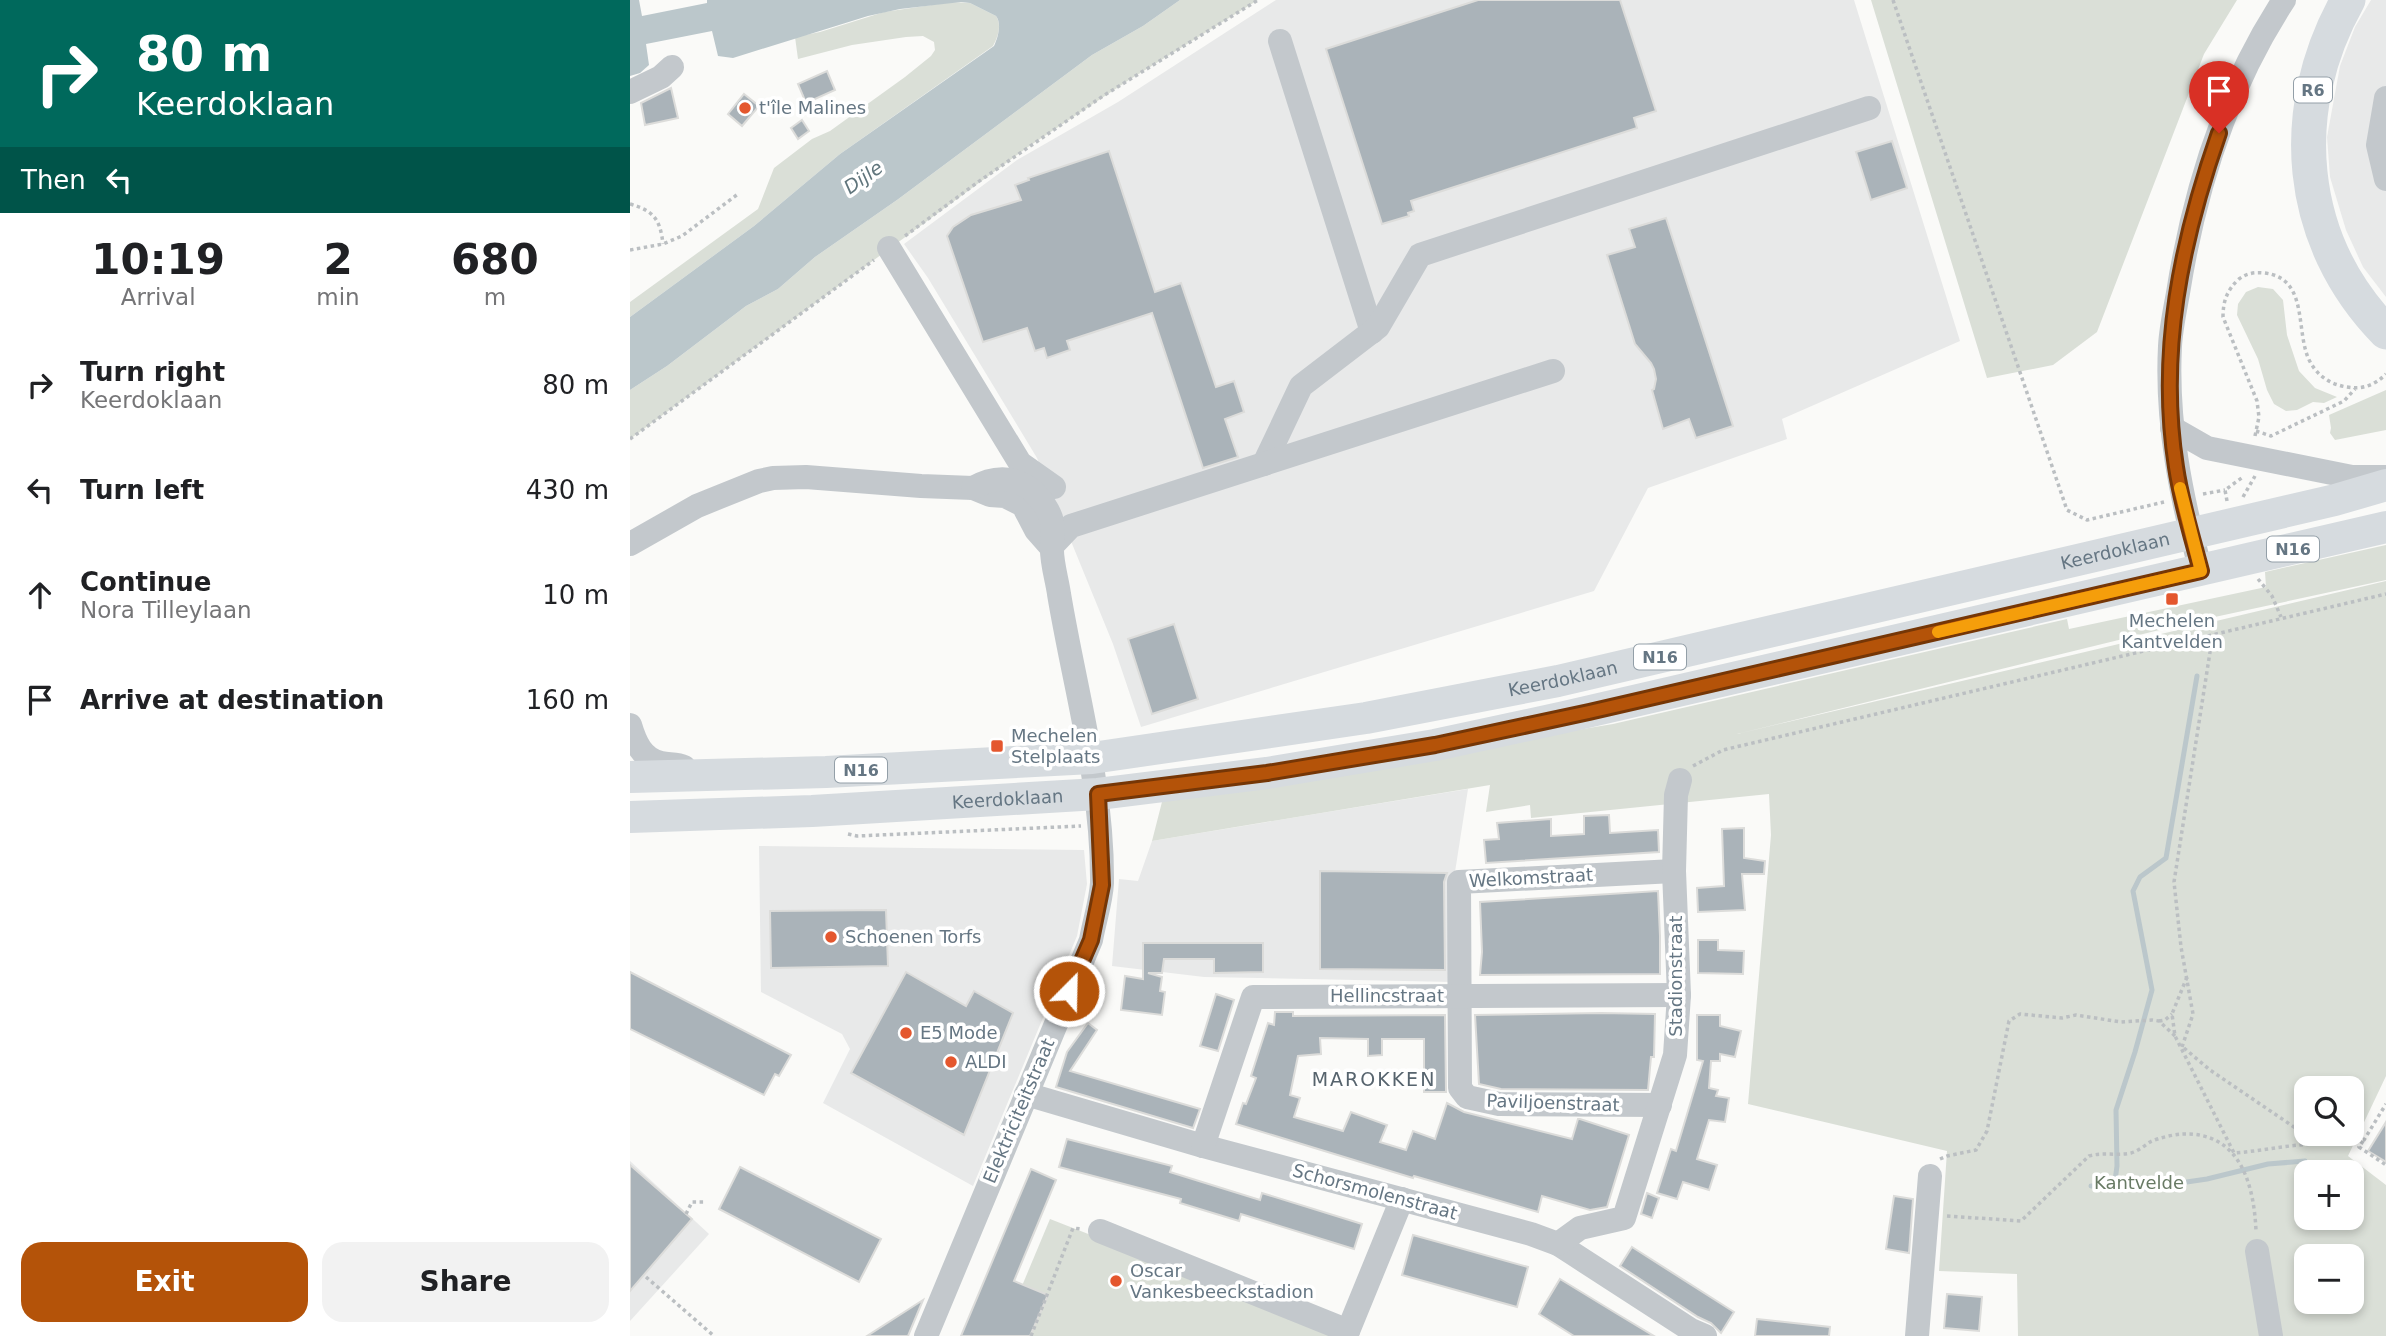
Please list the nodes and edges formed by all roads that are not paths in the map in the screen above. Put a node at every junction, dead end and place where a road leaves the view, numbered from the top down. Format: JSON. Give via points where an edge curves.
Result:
{"nodes":[{"id":1,"x":2284,"y":0,"type":"edge"},
{"id":2,"x":2348,"y":0,"type":"edge"},
{"id":3,"x":1280,"y":41,"type":"dead end"},
{"id":4,"x":672,"y":67,"type":"dead end"},
{"id":5,"x":630,"y":92,"type":"edge"},
{"id":6,"x":2386,"y":98,"type":"edge"},
{"id":7,"x":1869,"y":108,"type":"dead end"},
{"id":8,"x":2386,"y":179,"type":"edge"},
{"id":9,"x":889,"y":248,"type":"road end"},
{"id":10,"x":1372,"y":332,"type":"junction"},
{"id":11,"x":2386,"y":332,"type":"edge"},
{"id":12,"x":1553,"y":371,"type":"dead end"},
{"id":13,"x":2172,"y":428,"type":"junction"},
{"id":14,"x":1264,"y":464,"type":"junction"},
{"id":15,"x":2386,"y":477,"type":"edge"},
{"id":16,"x":2386,"y":485,"type":"edge"},
{"id":17,"x":1054,"y":487,"type":"dead end"},
{"id":18,"x":2386,"y":527,"type":"edge"},
{"id":19,"x":2190,"y":533,"type":"junction"},
{"id":20,"x":630,"y":544,"type":"edge"},
{"id":21,"x":1051,"y":547,"type":"junction"},
{"id":22,"x":2201,"y":571,"type":"junction"},
{"id":23,"x":630,"y":725,"type":"edge"},
{"id":24,"x":1092,"y":758,"type":"junction"},
{"id":25,"x":697,"y":774,"type":"junction"},
{"id":26,"x":630,"y":777,"type":"edge"},
{"id":27,"x":1680,"y":780,"type":"road end"},
{"id":28,"x":1098,"y":794,"type":"junction"},
{"id":29,"x":630,"y":817,"type":"edge"},
{"id":30,"x":1674,"y":871,"type":"junction"},
{"id":31,"x":1460,"y":995,"type":"junction"},
{"id":32,"x":1679,"y":995,"type":"junction"},
{"id":33,"x":1026,"y":1094,"type":"junction"},
{"id":34,"x":1660,"y":1105,"type":"junction"},
{"id":35,"x":1203,"y":1146,"type":"junction"},
{"id":36,"x":1930,"y":1176,"type":"road end"},
{"id":37,"x":1402,"y":1199,"type":"junction"},
{"id":38,"x":1101,"y":1231,"type":"road end"},
{"id":39,"x":1558,"y":1244,"type":"junction"},
{"id":40,"x":2257,"y":1251,"type":"road end"},
{"id":41,"x":1347,"y":1333,"type":"edge"},
{"id":42,"x":1695,"y":1334,"type":"edge"},
{"id":43,"x":926,"y":1336,"type":"edge"},
{"id":44,"x":1917,"y":1336,"type":"edge"},
{"id":45,"x":2271,"y":1336,"type":"edge"}],
"edges":[{"from":1,"to":13,"type":"street","via":[[2229,108],[2188,237],[2170,343]]},
{"from":2,"to":11,"type":"highway","number":"R6","via":[[2315,77],[2308,136],[2311,186],[2339,269]]},
{"from":3,"to":10,"type":"street"},
{"from":4,"to":5,"type":"street"},
{"from":6,"to":8,"type":"street","via":[[2378,145]]},
{"from":7,"to":10,"type":"street","via":[[1420,255]]},
{"from":9,"to":17,"type":"street","via":[[1020,463]]},
{"from":10,"to":14,"type":"street","via":[[1301,386]]},
{"from":12,"to":14,"type":"street"},
{"from":13,"to":15,"type":"street","via":[[2207,448],[2352,477]]},
{"from":13,"to":19,"type":"street"},
{"from":14,"to":21,"type":"street","via":[[1071,526]]},
{"from":16,"to":19,"type":"main road","number":"N16"},
{"from":18,"to":22,"type":"main road","number":"N16"},
{"from":19,"to":22,"type":"street"},
{"from":19,"to":24,"type":"main road","name":"Keerdoklaan","number":"N16","via":[[1558,681],[1366,718]]},
{"from":20,"to":21,"type":"street","via":[[697,506],[759,481],[806,477],[973,488],[988,479],[1018,482],[1033,491],[1051,516],[1055,534]]},
{"from":21,"to":24,"type":"street","name":"Elektriciteitstraat"},
{"from":22,"to":28,"type":"main road","name":"Keerdoklaan","number":"N16","via":[[1435,745],[1267,773]]},
{"from":23,"to":25,"type":"street","via":[[635,742],[650,759],[679,764]]},
{"from":24,"to":25,"type":"main road","name":"Keerdoklaan","number":"N16"},
{"from":24,"to":28,"type":"street","name":"Elektriciteitstraat"},
{"from":25,"to":26,"type":"main road","name":"Keerdoklaan","number":"N16"},
{"from":27,"to":30,"type":"street","name":"Stadionstraat"},
{"from":28,"to":29,"type":"main road","name":"Keerdoklaan","number":"N16"},
{"from":28,"to":33,"type":"street","name":"Elektriciteitstraat","via":[[1102,885],[1091,940]]},
{"from":30,"to":31,"type":"street","name":"Welkomstraat","via":[[1459,882]]},
{"from":30,"to":32,"type":"street","name":"Stadionstraat"},
{"from":31,"to":32,"type":"street","name":"Hellincstraat"},
{"from":31,"to":34,"type":"street","name":"Paviljoenstraat","via":[[1460,1088],[1467,1097],[1499,1104]]},
{"from":31,"to":35,"type":"street","name":"Hellincstraat","via":[[1253,997]]},
{"from":32,"to":34,"type":"street","name":"Stadionstraat","via":[[1675,1055]]},
{"from":33,"to":35,"type":"street","name":"Schorsmolenstraat"},
{"from":33,"to":43,"type":"street","name":"Elektriciteitstraat"},
{"from":34,"to":39,"type":"street","name":"Stadionstraat","via":[[1624,1218],[1580,1228]]},
{"from":35,"to":37,"type":"street","name":"Schorsmolenstraat"},
{"from":36,"to":44,"type":"street"},
{"from":37,"to":39,"type":"street","name":"Schorsmolenstraat"},
{"from":37,"to":41,"type":"street"},
{"from":38,"to":41,"type":"street"},
{"from":39,"to":42,"type":"street","name":"Schorsmolenstraat"},
{"from":40,"to":45,"type":"street"}]}
